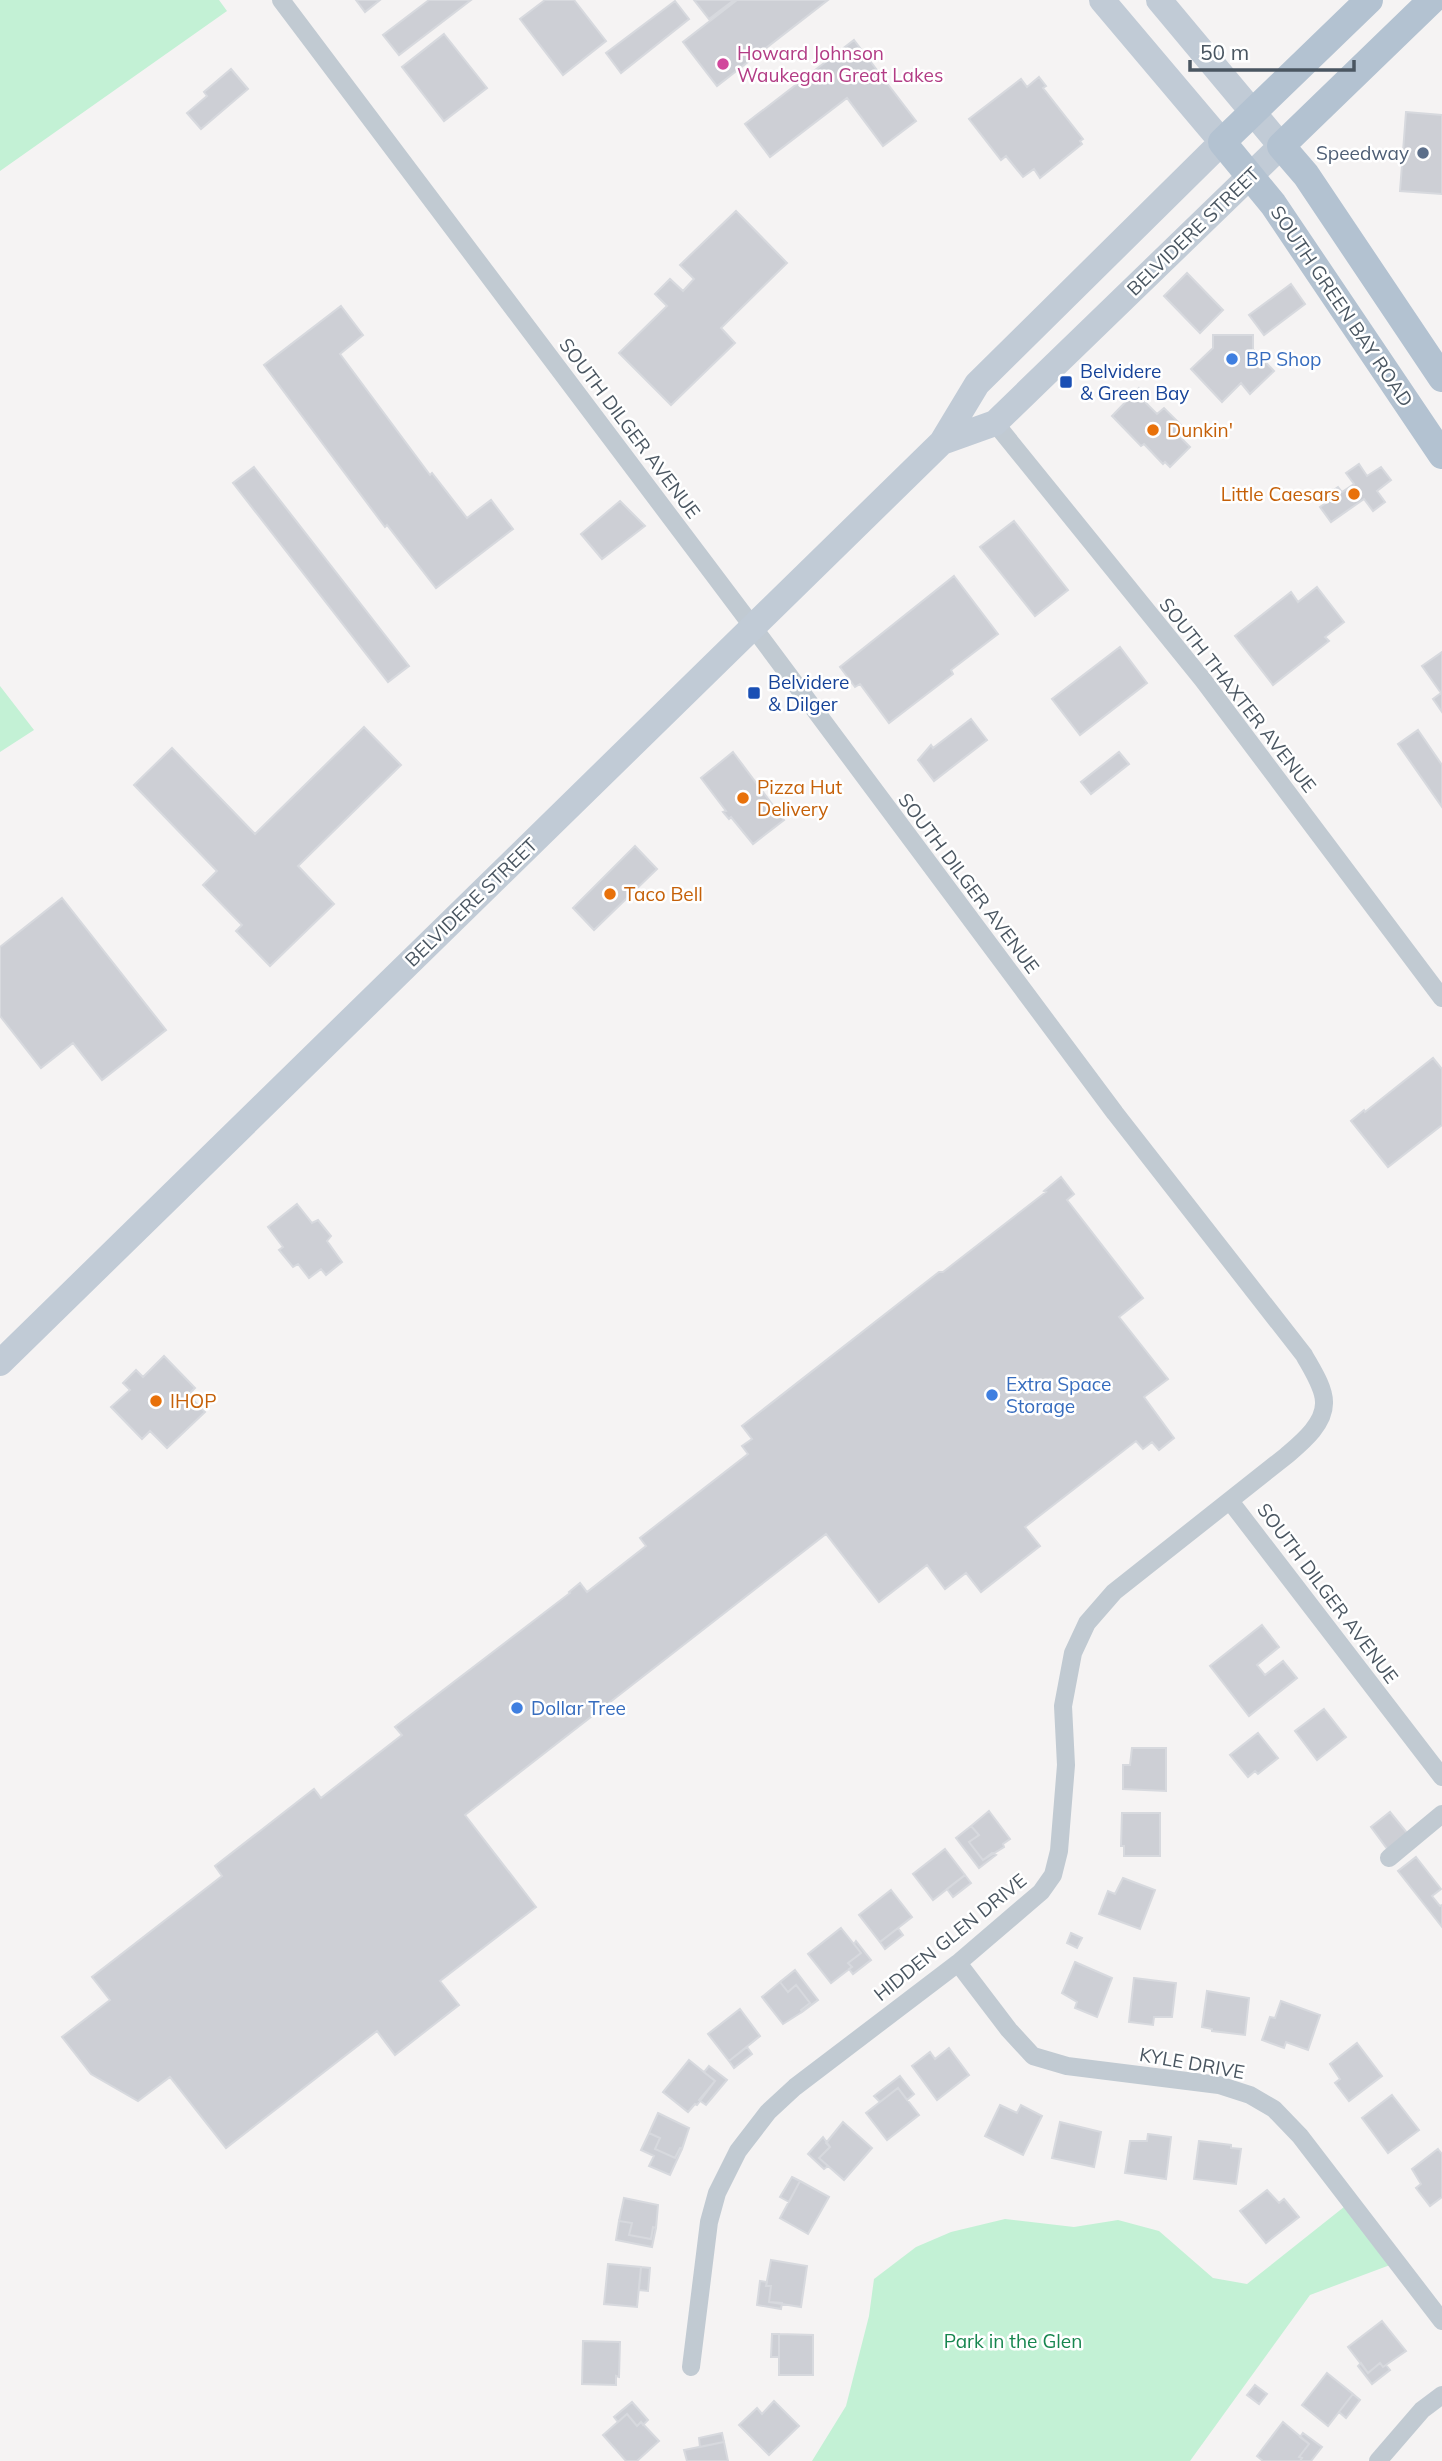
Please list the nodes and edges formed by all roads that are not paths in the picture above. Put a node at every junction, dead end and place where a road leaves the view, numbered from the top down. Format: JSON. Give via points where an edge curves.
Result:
{"nodes":[{"id":1,"x":281,"y":0,"type":"edge"},
{"id":2,"x":1102,"y":0,"type":"edge"},
{"id":3,"x":1159,"y":0,"type":"edge"},
{"id":4,"x":1369,"y":0,"type":"edge"},
{"id":5,"x":1432,"y":0,"type":"edge"},
{"id":6,"x":1253,"y":112,"type":"junction"},
{"id":7,"x":1222,"y":142,"type":"junction"},
{"id":8,"x":1281,"y":146,"type":"junction"},
{"id":9,"x":1250,"y":176,"type":"junction"},
{"id":10,"x":1442,"y":378,"type":"edge"},
{"id":11,"x":996,"y":423,"type":"junction"},
{"id":12,"x":942,"y":442,"type":"junction"},
{"id":13,"x":1442,"y":455,"type":"edge"},
{"id":14,"x":753,"y":627,"type":"junction"},
{"id":15,"x":1442,"y":998,"type":"edge"},
{"id":16,"x":0,"y":1363,"type":"edge"},
{"id":17,"x":1230,"y":1501,"type":"junction"},
{"id":18,"x":1442,"y":1777,"type":"edge"},
{"id":19,"x":1442,"y":1814,"type":"edge"},
{"id":20,"x":1389,"y":1858,"type":"dead end"},
{"id":21,"x":958,"y":1963,"type":"junction"},
{"id":22,"x":1442,"y":2321,"type":"edge"},
{"id":23,"x":691,"y":2367,"type":"dead end"},
{"id":24,"x":1442,"y":2395,"type":"edge"},
{"id":25,"x":1377,"y":2461,"type":"edge"}],
"edges":[{"from":1,"to":14,"type":"street","name":"SOUTH DILGER AVENUE"},
{"from":2,"to":7,"type":"main road","name":"SOUTH GREEN BAY ROAD"},
{"from":3,"to":6,"type":"main road"},
{"from":4,"to":6,"type":"main road","name":"BELVIDERE STREET"},
{"from":5,"to":8,"type":"main road","name":"BELVIDERE STREET"},
{"from":6,"to":7,"type":"main road","name":"BELVIDERE STREET"},
{"from":6,"to":8,"type":"main road"},
{"from":7,"to":9,"type":"main road","name":"SOUTH GREEN BAY ROAD"},
{"from":7,"to":12,"type":"main road","name":"BELVIDERE STREET","via":[[977,384]]},
{"from":8,"to":9,"type":"main road","name":"BELVIDERE STREET"},
{"from":8,"to":10,"type":"main road","via":[[1306,175]]},
{"from":9,"to":11,"type":"main road","name":"BELVIDERE STREET"},
{"from":9,"to":13,"type":"main road","name":"SOUTH GREEN BAY ROAD"},
{"from":11,"to":12,"type":"main road","name":"BELVIDERE STREET"},
{"from":11,"to":15,"type":"street","name":"SOUTH THAXTER AVENUE","via":[[1203,680]]},
{"from":12,"to":14,"type":"main road","name":"BELVIDERE STREET"},
{"from":14,"to":16,"type":"main road","name":"BELVIDERE STREET"},
{"from":14,"to":17,"type":"street","name":"SOUTH DILGER AVENUE","via":[[1107,1102],[1304,1355],[1324,1402],[1320,1419],[1286,1457]]},
{"from":17,"to":18,"type":"street","name":"SOUTH DILGER AVENUE"},
{"from":17,"to":21,"type":"street","name":"HIDDEN GLEN DRIVE","via":[[1114,1592],[1087,1623],[1073,1653],[1063,1706],[1066,1765],[1053,1875],[1041,1892]]},
{"from":19,"to":20,"type":"street"},
{"from":21,"to":22,"type":"street","name":"KYLE DRIVE","via":[[1033,2056],[1067,2066],[1219,2085],[1274,2109],[1300,2136]]},
{"from":21,"to":23,"type":"street","name":"HIDDEN GLEN DRIVE","via":[[795,2087],[768,2112],[738,2151],[717,2193],[709,2222]]},
{"from":24,"to":25,"type":"street","via":[[1422,2410]]}]}
